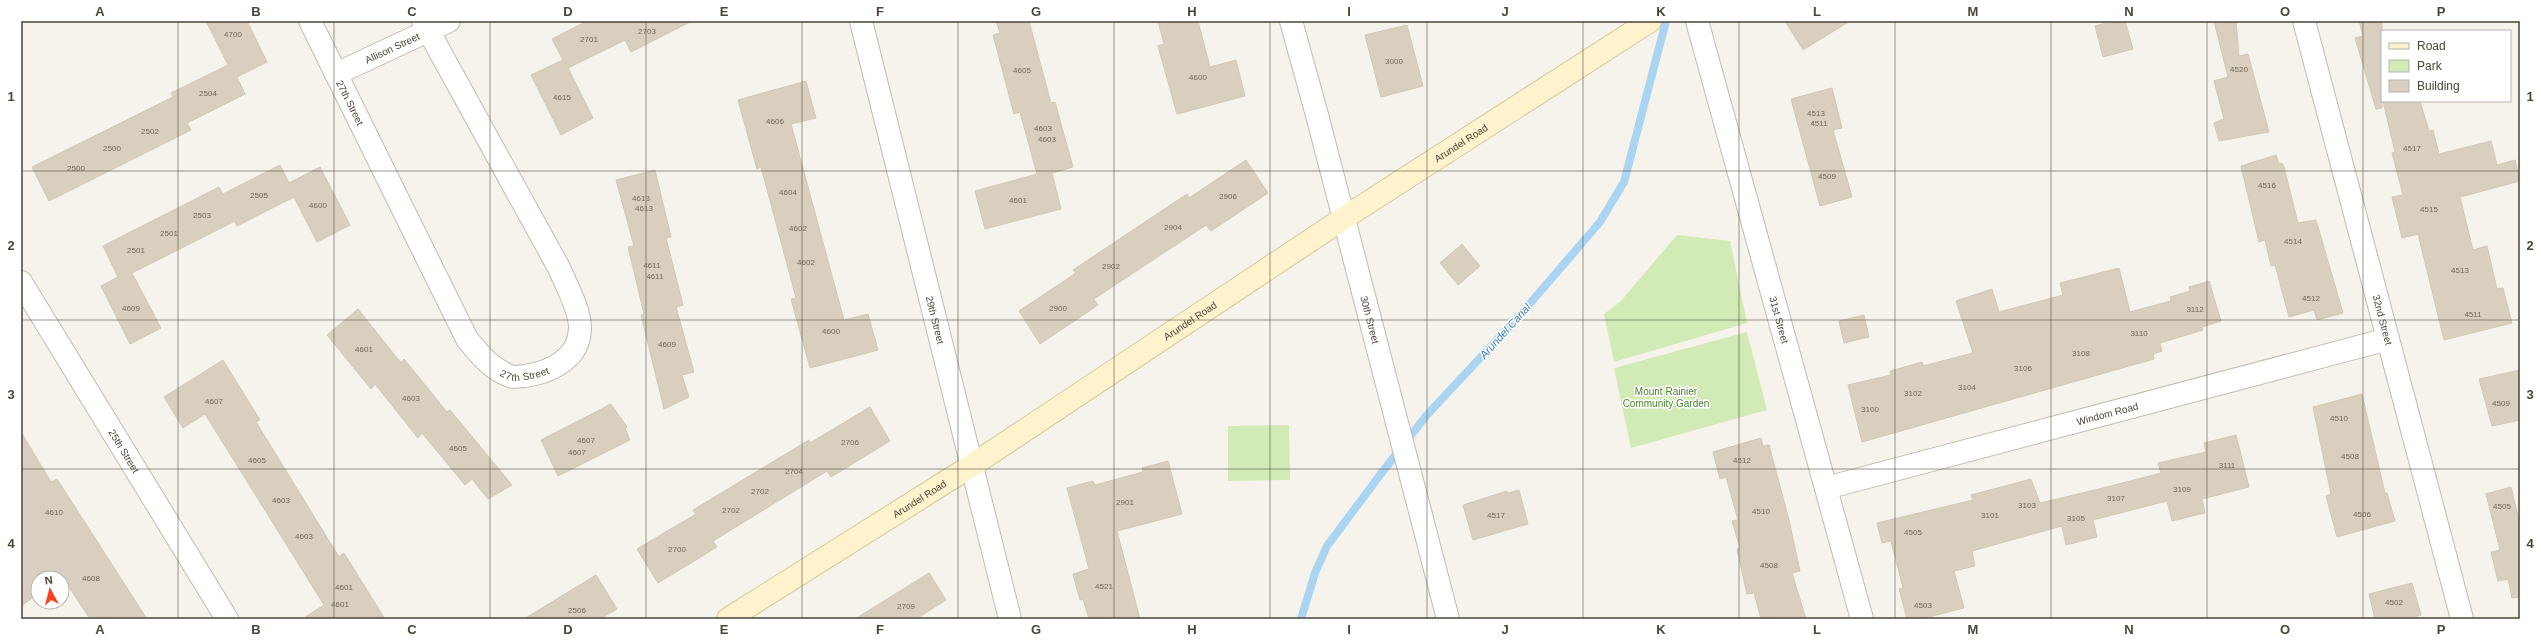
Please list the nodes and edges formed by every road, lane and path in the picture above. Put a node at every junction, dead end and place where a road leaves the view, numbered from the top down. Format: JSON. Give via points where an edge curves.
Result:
{"nodes":[{"id":1,"x":310,"y":21,"type":"edge"},
{"id":2,"x":449,"y":21,"type":"edge"},
{"id":3,"x":861,"y":21,"type":"edge"},
{"id":4,"x":1291,"y":21,"type":"edge"},
{"id":5,"x":1650,"y":21,"type":"edge"},
{"id":6,"x":1697,"y":21,"type":"edge"},
{"id":7,"x":2304,"y":21,"type":"edge"},
{"id":8,"x":426,"y":26,"type":"edge"},
{"id":9,"x":336,"y":74,"type":"junction"},
{"id":10,"x":1344,"y":218,"type":"junction"},
{"id":11,"x":21,"y":282,"type":"edge"},
{"id":12,"x":2388,"y":339,"type":"junction"},
{"id":13,"x":971,"y":466,"type":"junction"},
{"id":14,"x":1826,"y":488,"type":"junction"},
{"id":15,"x":227,"y":619,"type":"edge"},
{"id":16,"x":728,"y":619,"type":"edge"},
{"id":17,"x":1010,"y":619,"type":"edge"},
{"id":18,"x":1448,"y":619,"type":"edge"},
{"id":19,"x":1862,"y":619,"type":"edge"},
{"id":20,"x":2462,"y":619,"type":"edge"}],
"edges":[{"from":1,"to":9,"type":"street","name":"27th Street"},
{"from":2,"to":8,"type":"street","name":"Allison Street"},
{"from":3,"to":13,"type":"street","name":"29th Street"},
{"from":4,"to":10,"type":"street","name":"30th Street"},
{"from":5,"to":10,"type":"street","name":"Arundel Road"},
{"from":6,"to":14,"type":"street","name":"31st Street"},
{"from":7,"to":12,"type":"street","name":"32nd Street"},
{"from":8,"to":9,"type":"street","name":"Allison Street"},
{"from":8,"to":9,"type":"street","name":"27th Street","via":[[559,268],[580,328],[576,348],[563,363],[537,374],[513,377],[493,368],[467,340]]},
{"from":10,"to":13,"type":"street","name":"Arundel Road"},
{"from":10,"to":18,"type":"street","name":"30th Street"},
{"from":11,"to":15,"type":"street","name":"25th Street"},
{"from":12,"to":14,"type":"street","name":"Windom Road"},
{"from":12,"to":20,"type":"street","name":"32nd Street"},
{"from":13,"to":16,"type":"street","name":"Arundel Road"},
{"from":13,"to":17,"type":"street","name":"29th Street"},
{"from":14,"to":19,"type":"street","name":"31st Street"}]}
